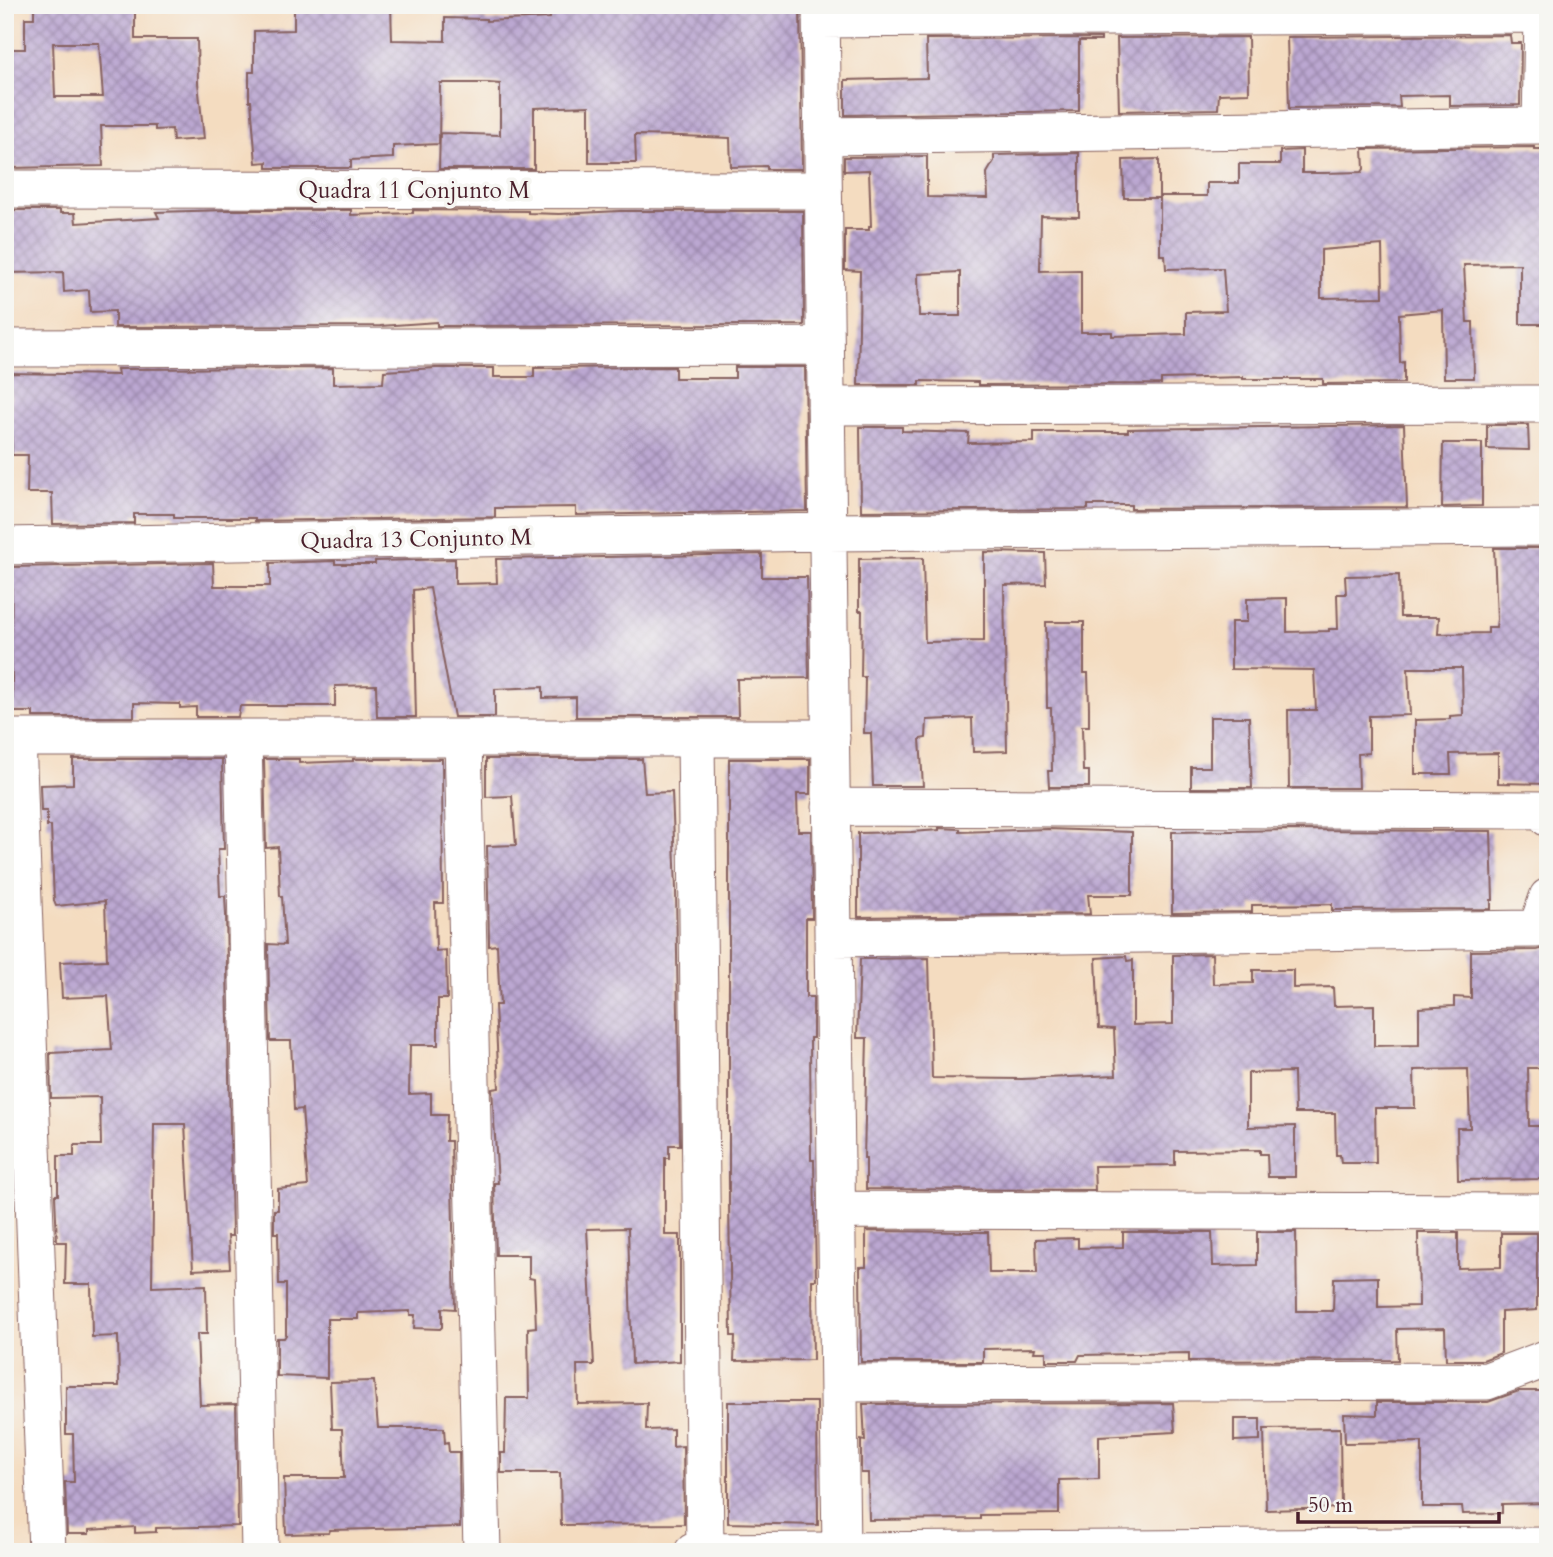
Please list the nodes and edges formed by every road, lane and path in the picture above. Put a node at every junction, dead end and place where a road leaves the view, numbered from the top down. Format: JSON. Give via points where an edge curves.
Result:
{"nodes":[{"id":1,"x":821,"y":12,"type":"edge"},
{"id":2,"x":1545,"y":63,"type":"edge"},
{"id":3,"x":822,"y":136,"type":"junction"},
{"id":4,"x":5,"y":189,"type":"edge"},
{"id":5,"x":823,"y":190,"type":"junction"},
{"id":6,"x":825,"y":346,"type":"junction"},
{"id":7,"x":5,"y":348,"type":"edge"},
{"id":8,"x":1548,"y":404,"type":"edge"},
{"id":9,"x":826,"y":407,"type":"junction"},
{"id":10,"x":1548,"y":527,"type":"edge"},
{"id":11,"x":827,"y":532,"type":"junction"},
{"id":12,"x":5,"y":546,"type":"edge"},
{"id":13,"x":11,"y":737,"type":"edge"},
{"id":14,"x":243,"y":738,"type":"junction"},
{"id":15,"x":463,"y":738,"type":"junction"},
{"id":16,"x":696,"y":738,"type":"junction"},
{"id":17,"x":831,"y":738,"type":"junction"},
{"id":18,"x":831,"y":807,"type":"junction"},
{"id":19,"x":1548,"y":818,"type":"edge"},
{"id":20,"x":1548,"y":897,"type":"edge"},
{"id":21,"x":833,"y":938,"type":"junction"},
{"id":22,"x":19,"y":1138,"type":"edge"},
{"id":23,"x":836,"y":1210,"type":"junction"},
{"id":24,"x":1548,"y":1212,"type":"edge"},
{"id":25,"x":1548,"y":1358,"type":"edge"},
{"id":26,"x":839,"y":1383,"type":"junction"},
{"id":27,"x":1548,"y":1545,"type":"edge"},
{"id":28,"x":1401,"y":1549,"type":"edge"},
{"id":29,"x":1127,"y":1550,"type":"edge"},
{"id":30,"x":841,"y":1551,"type":"edge"},
{"id":31,"x":33,"y":1552,"type":"edge"},
{"id":32,"x":47,"y":1552,"type":"edge"},
{"id":33,"x":69,"y":1552,"type":"edge"},
{"id":34,"x":260,"y":1552,"type":"edge"},
{"id":35,"x":482,"y":1552,"type":"edge"},
{"id":36,"x":694,"y":1552,"type":"edge"},
{"id":37,"x":705,"y":1552,"type":"edge"}],
"edges":[{"from":1,"to":2,"type":"street","via":[[1543,14]]},
{"from":1,"to":3,"type":"street"},
{"from":2,"to":3,"type":"street","via":[[1541,125]]},
{"from":3,"to":5,"type":"street"},
{"from":4,"to":5,"type":"street","name":"Quadra 11 Conjunto M"},
{"from":5,"to":6,"type":"street"},
{"from":6,"to":7,"type":"street"},
{"from":6,"to":9,"type":"street"},
{"from":8,"to":9,"type":"street"},
{"from":9,"to":11,"type":"street"},
{"from":10,"to":11,"type":"street","name":"Quadra 13 Conjunto M"},
{"from":11,"to":12,"type":"street","name":"Quadra 13 Conjunto M"},
{"from":11,"to":17,"type":"street"},
{"from":13,"to":14,"type":"street"},
{"from":13,"to":22,"type":"street"},
{"from":14,"to":15,"type":"street"},
{"from":14,"to":34,"type":"street"},
{"from":15,"to":16,"type":"street"},
{"from":15,"to":35,"type":"street"},
{"from":16,"to":17,"type":"street"},
{"from":16,"to":37,"type":"street"},
{"from":17,"to":18,"type":"street"},
{"from":18,"to":19,"type":"street","via":[[1547,810]]},
{"from":18,"to":21,"type":"street"},
{"from":20,"to":21,"type":"street","via":[[1538,929]]},
{"from":21,"to":23,"type":"street"},
{"from":22,"to":32,"type":"street"},
{"from":23,"to":24,"type":"street"},
{"from":23,"to":26,"type":"street"},
{"from":25,"to":26,"type":"street","via":[[1487,1381]]},
{"from":26,"to":30,"type":"street"},
{"from":27,"to":28,"type":"street"},
{"from":28,"to":29,"type":"street"},
{"from":29,"to":30,"type":"street"},
{"from":30,"to":37,"type":"street"},
{"from":31,"to":32,"type":"street"},
{"from":32,"to":33,"type":"street"},
{"from":36,"to":37,"type":"street"}]}
